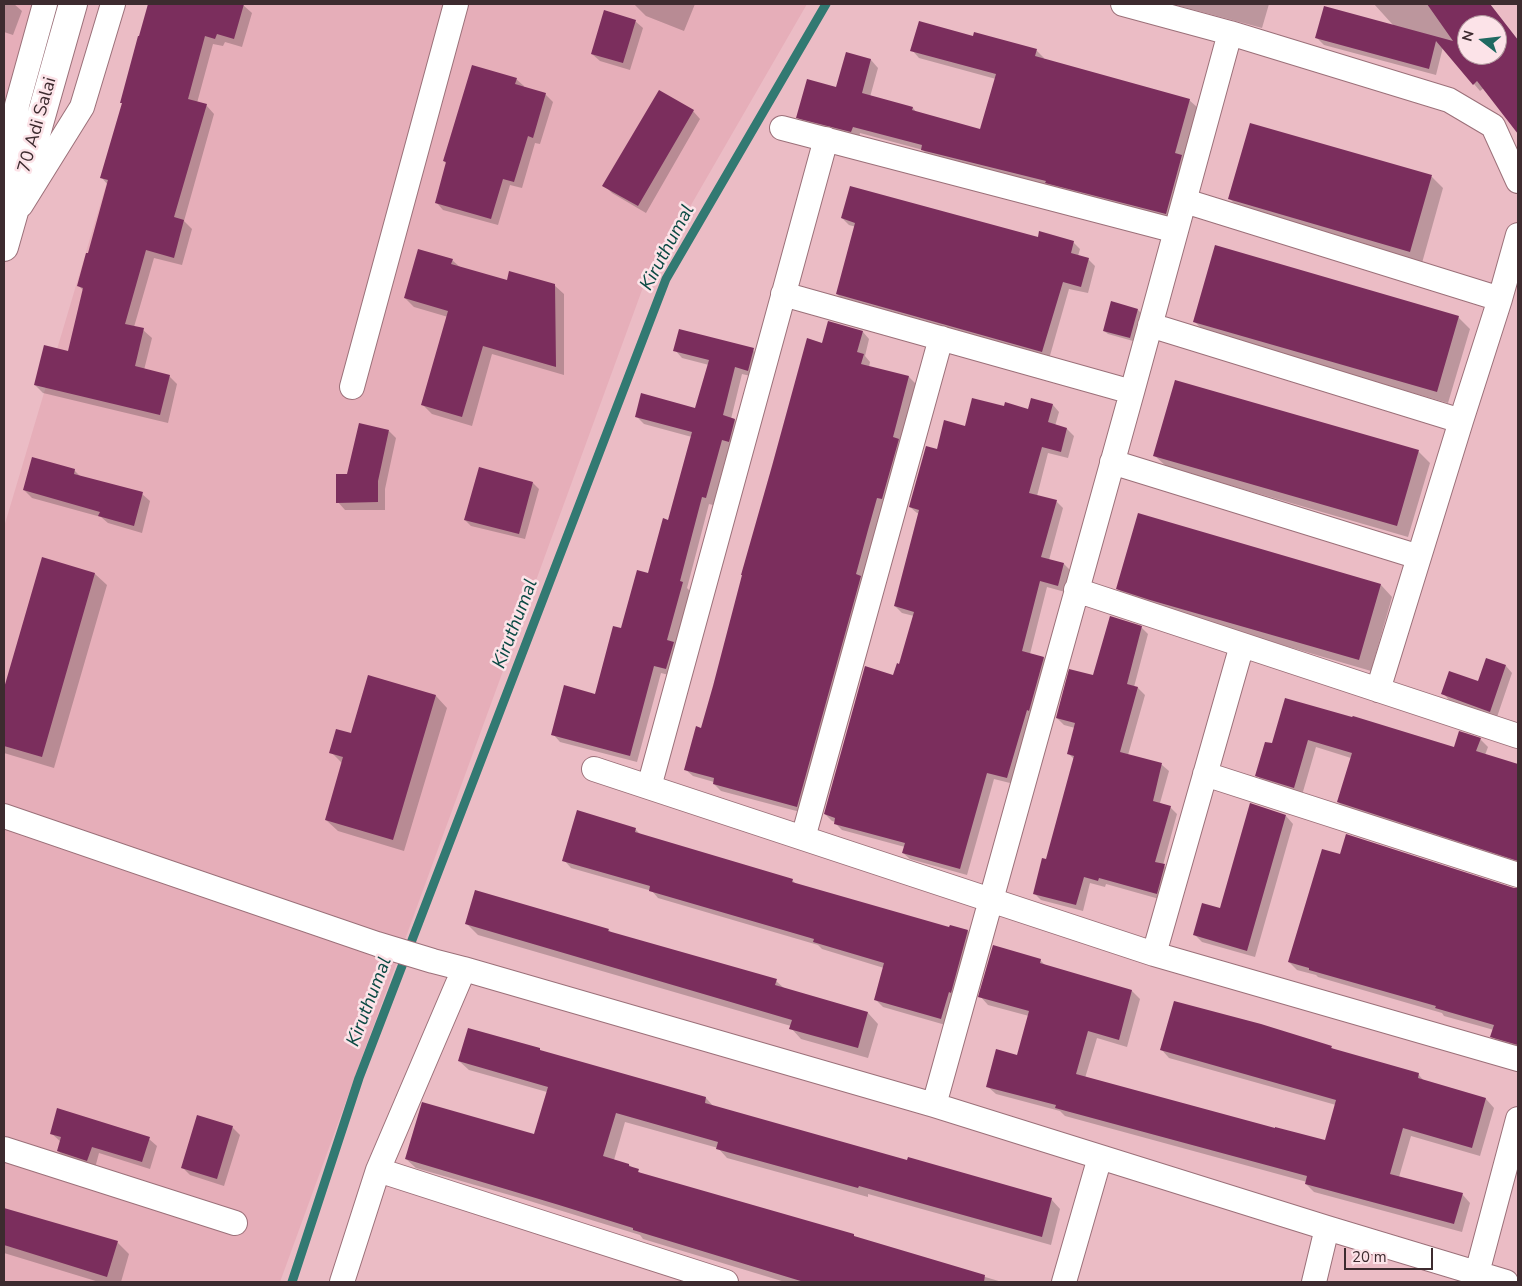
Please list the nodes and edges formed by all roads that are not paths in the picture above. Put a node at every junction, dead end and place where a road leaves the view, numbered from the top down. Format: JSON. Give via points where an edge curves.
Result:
{"nodes":[{"id":1,"x":45,"y":4,"type":"edge"},
{"id":2,"x":73,"y":4,"type":"edge"},
{"id":3,"x":113,"y":4,"type":"edge"},
{"id":4,"x":456,"y":4,"type":"edge"},
{"id":5,"x":1123,"y":4,"type":"edge"},
{"id":6,"x":1230,"y":33,"type":"junction"},
{"id":7,"x":782,"y":128,"type":"dead end"},
{"id":8,"x":826,"y":140,"type":"junction"},
{"id":9,"x":1518,"y":181,"type":"edge"},
{"id":10,"x":1185,"y":201,"type":"junction"},
{"id":11,"x":1176,"y":231,"type":"junction"},
{"id":12,"x":7,"y":235,"type":"edge"},
{"id":13,"x":1518,"y":235,"type":"edge"},
{"id":14,"x":784,"y":294,"type":"junction"},
{"id":15,"x":1500,"y":299,"type":"junction"},
{"id":16,"x":1150,"y":325,"type":"junction"},
{"id":17,"x":941,"y":338,"type":"junction"},
{"id":18,"x":352,"y":387,"type":"dead end"},
{"id":19,"x":1132,"y":392,"type":"junction"},
{"id":20,"x":1460,"y":421,"type":"junction"},
{"id":21,"x":1112,"y":462,"type":"junction"},
{"id":22,"x":1419,"y":557,"type":"junction"},
{"id":23,"x":1076,"y":590,"type":"junction"},
{"id":24,"x":1242,"y":645,"type":"junction"},
{"id":25,"x":1378,"y":690,"type":"junction"},
{"id":26,"x":1518,"y":736,"type":"edge"},
{"id":27,"x":594,"y":769,"type":"dead end"},
{"id":28,"x":1205,"y":774,"type":"junction"},
{"id":29,"x":649,"y":787,"type":"junction"},
{"id":30,"x":4,"y":816,"type":"edge"},
{"id":31,"x":803,"y":838,"type":"junction"},
{"id":32,"x":1518,"y":875,"type":"edge"},
{"id":33,"x":990,"y":900,"type":"junction"},
{"id":34,"x":1154,"y":954,"type":"junction"},
{"id":35,"x":464,"y":969,"type":"junction"},
{"id":36,"x":1518,"y":1059,"type":"edge"},
{"id":37,"x":934,"y":1105,"type":"junction"},
{"id":38,"x":1518,"y":1119,"type":"edge"},
{"id":39,"x":4,"y":1149,"type":"edge"},
{"id":40,"x":1100,"y":1157,"type":"junction"},
{"id":41,"x":378,"y":1170,"type":"junction"},
{"id":42,"x":235,"y":1223,"type":"dead end"},
{"id":43,"x":1327,"y":1228,"type":"junction"},
{"id":44,"x":1477,"y":1273,"type":"junction"},
{"id":45,"x":342,"y":1282,"type":"edge"},
{"id":46,"x":726,"y":1282,"type":"edge"},
{"id":47,"x":1064,"y":1282,"type":"edge"},
{"id":48,"x":1314,"y":1282,"type":"edge"},
{"id":49,"x":1506,"y":1282,"type":"edge"}],
"edges":[{"from":1,"to":12,"type":"street","via":[[17,105]]},
{"from":2,"to":12,"type":"main road","name":"70 Adi Salai"},
{"from":3,"to":12,"type":"street","via":[[82,107]]},
{"from":4,"to":18,"type":"street"},
{"from":5,"to":6,"type":"street"},
{"from":6,"to":9,"type":"street","via":[[1449,100],[1493,126]]},
{"from":6,"to":10,"type":"street"},
{"from":7,"to":8,"type":"street"},
{"from":8,"to":11,"type":"street"},
{"from":8,"to":14,"type":"street"},
{"from":10,"to":11,"type":"street"},
{"from":10,"to":15,"type":"street"},
{"from":11,"to":16,"type":"street"},
{"from":13,"to":15,"type":"street"},
{"from":14,"to":17,"type":"street"},
{"from":14,"to":29,"type":"street"},
{"from":15,"to":20,"type":"street"},
{"from":16,"to":19,"type":"street"},
{"from":16,"to":20,"type":"street"},
{"from":17,"to":19,"type":"street"},
{"from":17,"to":31,"type":"street"},
{"from":19,"to":21,"type":"street"},
{"from":20,"to":22,"type":"street"},
{"from":21,"to":22,"type":"street"},
{"from":21,"to":23,"type":"street"},
{"from":22,"to":25,"type":"street"},
{"from":23,"to":24,"type":"street"},
{"from":23,"to":33,"type":"street"},
{"from":24,"to":25,"type":"street"},
{"from":24,"to":28,"type":"street"},
{"from":25,"to":26,"type":"street"},
{"from":27,"to":29,"type":"street"},
{"from":28,"to":32,"type":"street"},
{"from":28,"to":34,"type":"street"},
{"from":29,"to":31,"type":"street"},
{"from":30,"to":35,"type":"street","via":[[377,944]]},
{"from":31,"to":33,"type":"street"},
{"from":33,"to":34,"type":"street"},
{"from":33,"to":37,"type":"street"},
{"from":34,"to":36,"type":"street"},
{"from":35,"to":37,"type":"street"},
{"from":35,"to":41,"type":"street"},
{"from":37,"to":40,"type":"street"},
{"from":38,"to":44,"type":"street"},
{"from":39,"to":42,"type":"street"},
{"from":40,"to":43,"type":"street"},
{"from":40,"to":47,"type":"street"},
{"from":41,"to":45,"type":"street"},
{"from":41,"to":46,"type":"street"},
{"from":43,"to":44,"type":"street"},
{"from":43,"to":48,"type":"street"},
{"from":44,"to":49,"type":"street"}]}
